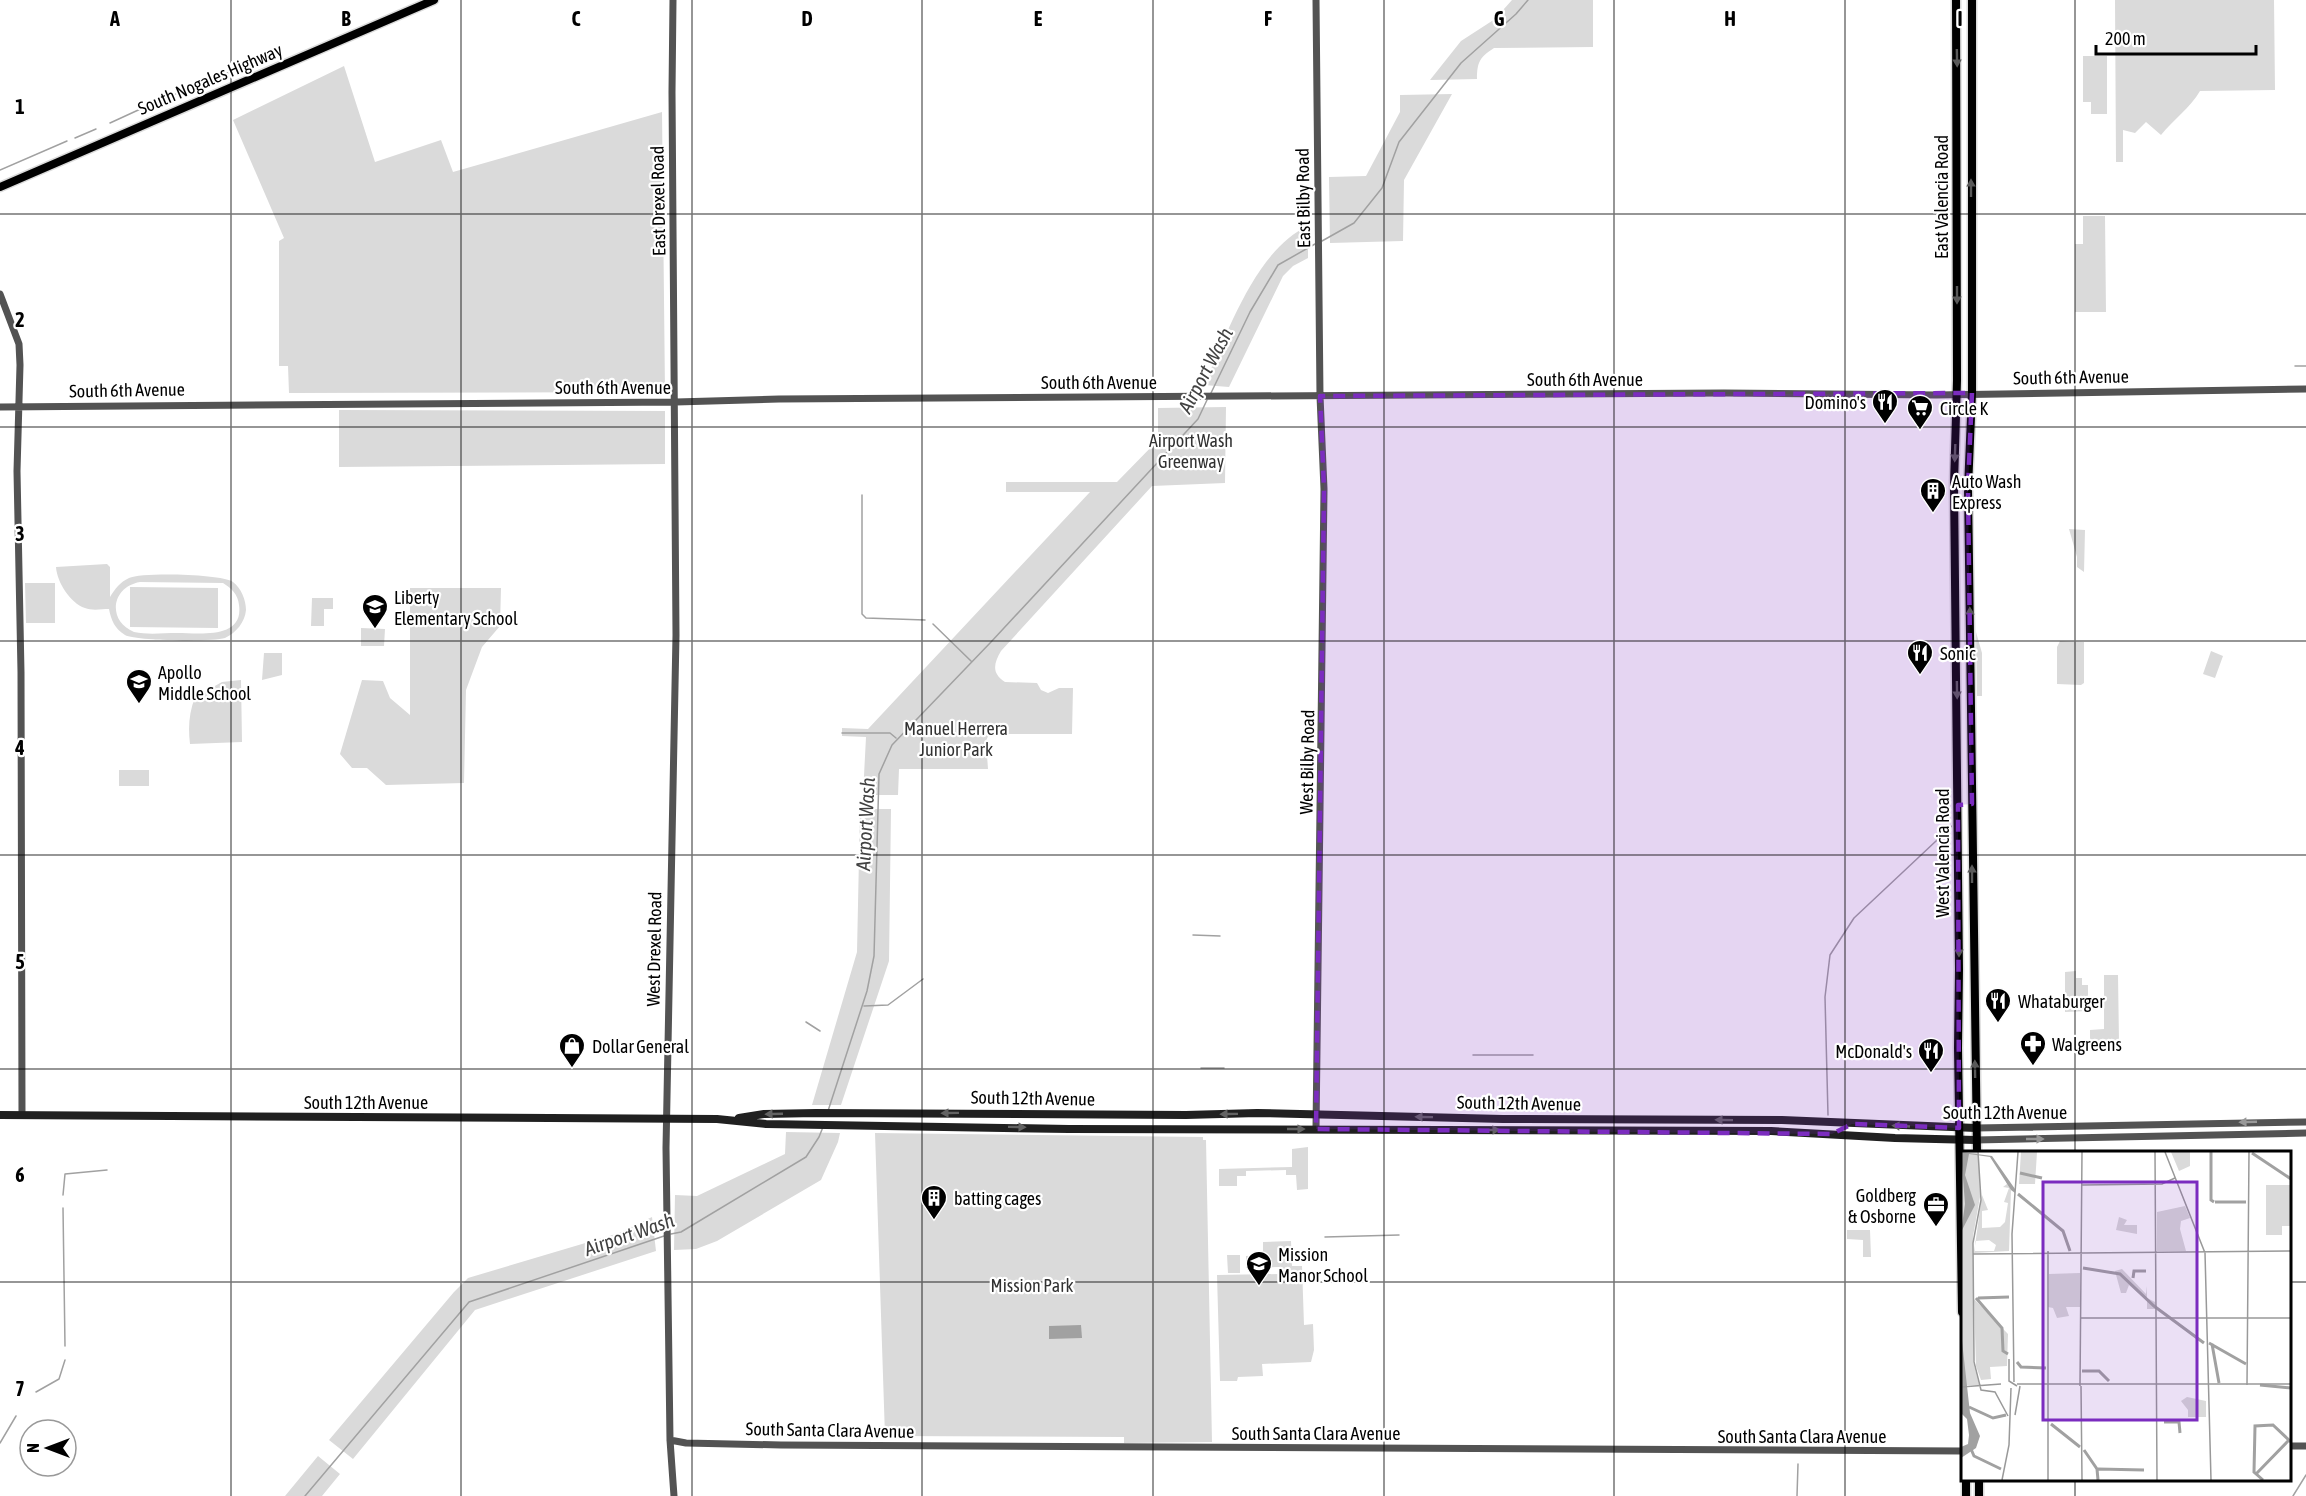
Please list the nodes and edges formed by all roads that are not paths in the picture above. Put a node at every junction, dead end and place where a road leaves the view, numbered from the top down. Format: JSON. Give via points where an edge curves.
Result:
{"nodes":[{"id":1,"x":434,"y":0,"type":"edge"},
{"id":2,"x":673,"y":0,"type":"edge"},
{"id":3,"x":1316,"y":0,"type":"edge"},
{"id":4,"x":1956,"y":0,"type":"edge"},
{"id":5,"x":1972,"y":0,"type":"edge"},
{"id":6,"x":0,"y":187,"type":"edge"},
{"id":7,"x":1957,"y":217,"type":"junction"},
{"id":8,"x":1971,"y":217,"type":"junction"},
{"id":9,"x":0,"y":294,"type":"edge"},
{"id":10,"x":2306,"y":390,"type":"edge"},
{"id":11,"x":1972,"y":393,"type":"junction"},
{"id":12,"x":1957,"y":394,"type":"junction"},
{"id":13,"x":1320,"y":396,"type":"junction"},
{"id":14,"x":676,"y":402,"type":"junction"},
{"id":15,"x":0,"y":407,"type":"edge"},
{"id":16,"x":20,"y":407,"type":"junction"},
{"id":17,"x":1958,"y":804,"type":"junction"},
{"id":18,"x":1972,"y":804,"type":"junction"},
{"id":19,"x":1959,"y":969,"type":"junction"},
{"id":20,"x":1973,"y":969,"type":"junction"},
{"id":21,"x":1207,"y":1114,"type":"junction"},
{"id":22,"x":1317,"y":1114,"type":"junction"},
{"id":23,"x":0,"y":1115,"type":"edge"},
{"id":24,"x":22,"y":1115,"type":"junction"},
{"id":25,"x":666,"y":1119,"type":"junction"},
{"id":26,"x":732,"y":1120,"type":"junction"},
{"id":27,"x":2306,"y":1122,"type":"edge"},
{"id":28,"x":1848,"y":1123,"type":"junction"},
{"id":29,"x":1959,"y":1128,"type":"junction"},
{"id":30,"x":1976,"y":1128,"type":"junction"},
{"id":31,"x":1207,"y":1129,"type":"junction"},
{"id":32,"x":1316,"y":1129,"type":"junction"},
{"id":33,"x":2306,"y":1133,"type":"edge"},
{"id":34,"x":1832,"y":1134,"type":"junction"},
{"id":35,"x":1959,"y":1140,"type":"junction"},
{"id":36,"x":1976,"y":1140,"type":"junction"},
{"id":37,"x":1977,"y":1151,"type":"edge"},
{"id":38,"x":1961,"y":1255,"type":"edge"},
{"id":39,"x":670,"y":1440,"type":"junction"},
{"id":40,"x":1961,"y":1451,"type":"edge"},
{"id":41,"x":674,"y":1496,"type":"edge"}],
"edges":[{"from":1,"to":6,"type":"main road","name":"South Nogales Highway"},
{"from":2,"to":14,"type":"street","name":"East Drexel Road"},
{"from":3,"to":13,"type":"street","name":"East Bilby Road"},
{"from":4,"to":7,"type":"main road","name":"East Valencia Road","one_way":true},
{"from":8,"to":5,"type":"main road","name":"East Valencia Road","one_way":true},
{"from":7,"to":8,"type":"main road"},
{"from":7,"to":12,"type":"main road","name":"East Valencia Road","one_way":true},
{"from":8,"to":11,"type":"main road","name":"East Valencia Road"},
{"from":9,"to":16,"type":"street","via":[[19,344]]},
{"from":10,"to":11,"type":"street","name":"South 6th Avenue"},
{"from":11,"to":12,"type":"street","name":"South 6th Avenue"},
{"from":18,"to":11,"type":"main road","name":"West Valencia Road","one_way":true,"via":[[1968,488]]},
{"from":12,"to":13,"type":"street","name":"South 6th Avenue"},
{"from":12,"to":17,"type":"main road","name":"West Valencia Road","one_way":true,"via":[[1954,485]]},
{"from":13,"to":14,"type":"street","name":"South 6th Avenue"},
{"from":13,"to":22,"type":"street","name":"West Bilby Road","via":[[1324,489]]},
{"from":14,"to":16,"type":"street","name":"South 6th Avenue"},
{"from":14,"to":25,"type":"street","name":"West Drexel Road","via":[[676,646]]},
{"from":15,"to":16,"type":"street","name":"South 6th Avenue"},
{"from":16,"to":24,"type":"street","via":[[17,471]]},
{"from":17,"to":18,"type":"main road"},
{"from":17,"to":19,"type":"main road","name":"West Valencia Road","one_way":true},
{"from":20,"to":18,"type":"main road","name":"West Valencia Road","one_way":true},
{"from":19,"to":20,"type":"main road"},
{"from":19,"to":29,"type":"main road","name":"West Valencia Road"},
{"from":30,"to":20,"type":"main road","name":"West Valencia Road","one_way":true},
{"from":22,"to":21,"type":"main road","name":"South 12th Avenue","one_way":true},
{"from":21,"to":26,"type":"main road","name":"South 12th Avenue","one_way":true,"via":[[816,1113],[764,1114]]},
{"from":21,"to":31,"type":"main road"},
{"from":28,"to":22,"type":"main road","name":"South 12th Avenue","one_way":true},
{"from":22,"to":32,"type":"street","name":"West Bilby Road"},
{"from":23,"to":24,"type":"main road","name":"South 12th Avenue"},
{"from":24,"to":25,"type":"main road","name":"South 12th Avenue"},
{"from":25,"to":26,"type":"main road","name":"South 12th Avenue"},
{"from":25,"to":39,"type":"street","name":"West Drexel Road"},
{"from":26,"to":31,"type":"main road","name":"South 12th Avenue","one_way":true,"via":[[766,1124]]},
{"from":27,"to":30,"type":"street","name":"South 12th Avenue","one_way":true},
{"from":29,"to":28,"type":"main road","name":"South 12th Avenue","one_way":true},
{"from":28,"to":34,"type":"main road","via":[[1845,1130]]},
{"from":29,"to":30,"type":"main road","name":"South 12th Avenue"},
{"from":29,"to":35,"type":"main road","name":"West Valencia Road"},
{"from":30,"to":36,"type":"main road","name":"West Valencia Road"},
{"from":31,"to":32,"type":"main road","name":"South 12th Avenue","one_way":true},
{"from":32,"to":34,"type":"main road","name":"South 12th Avenue","one_way":true},
{"from":36,"to":33,"type":"street","name":"South 12th Avenue","one_way":true},
{"from":34,"to":35,"type":"main road","name":"South 12th Avenue"},
{"from":35,"to":36,"type":"main road","name":"South 12th Avenue"},
{"from":35,"to":38,"type":"main road","name":"West Valencia Road"},
{"from":36,"to":37,"type":"main road","name":"West Valencia Road"},
{"from":39,"to":40,"type":"street","name":"South Santa Clara Avenue","via":[[781,1445]]},
{"from":39,"to":41,"type":"street","name":"West Drexel Road"}]}
